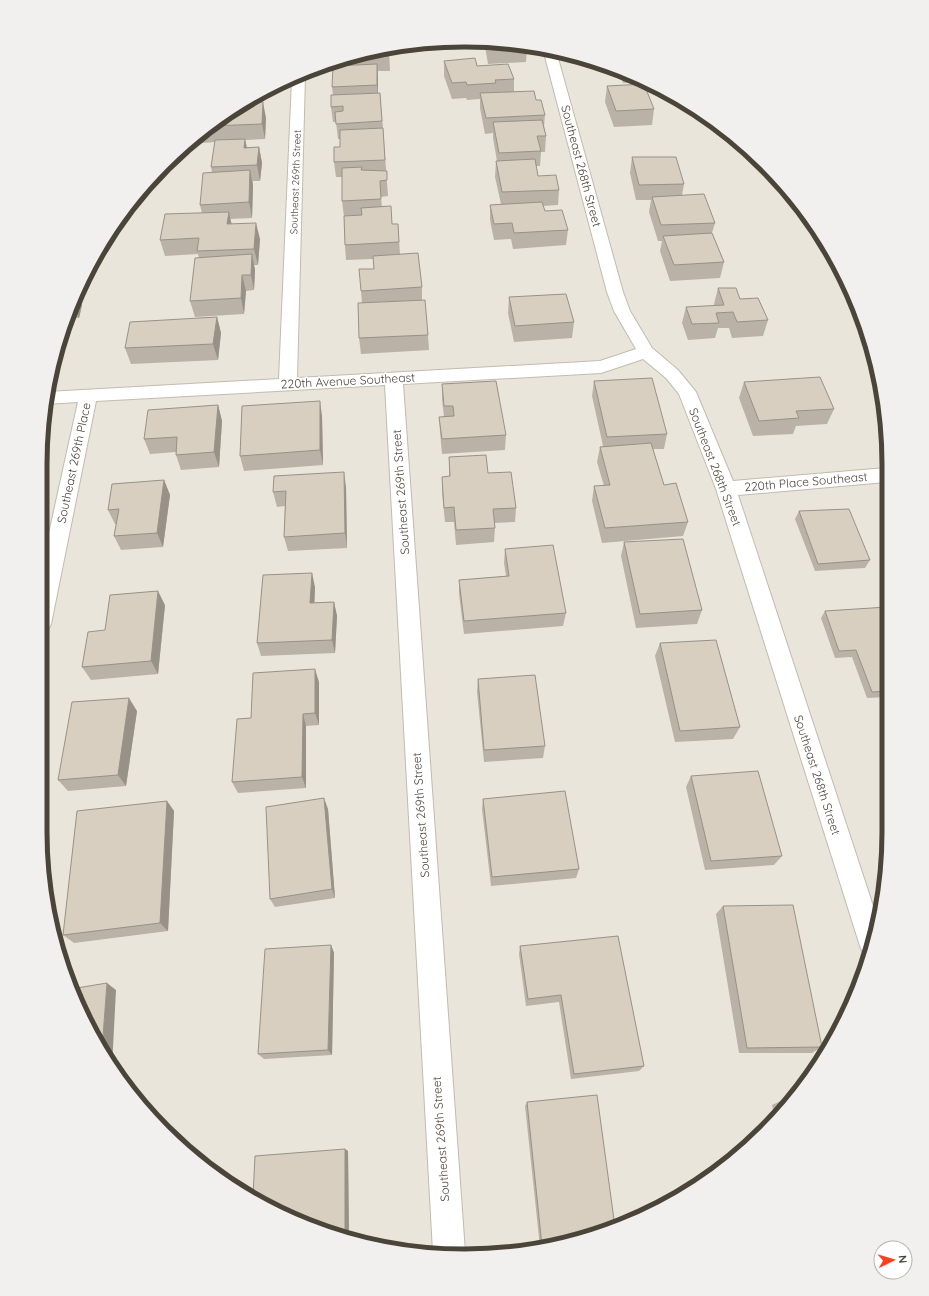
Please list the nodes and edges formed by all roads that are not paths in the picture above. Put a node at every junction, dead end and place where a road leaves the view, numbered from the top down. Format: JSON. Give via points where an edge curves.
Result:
{"nodes":[{"id":1,"x":552,"y":56,"type":"edge"},
{"id":2,"x":299,"y":82,"type":"edge"},
{"id":3,"x":646,"y":352,"type":"junction"},
{"id":4,"x":394,"y":378,"type":"junction"},
{"id":5,"x":288,"y":384,"type":"junction"},
{"id":6,"x":88,"y":396,"type":"junction"},
{"id":7,"x":53,"y":398,"type":"edge"},
{"id":8,"x":882,"y":475,"type":"edge"},
{"id":9,"x":726,"y":489,"type":"junction"},
{"id":10,"x":47,"y":591,"type":"edge"},
{"id":11,"x":869,"y":934,"type":"edge"},
{"id":12,"x":448,"y":1248,"type":"edge"}],
"edges":[{"from":1,"to":3,"type":"street","name":"Southeast 268th Street","via":[[615,292],[622,311]]},
{"from":2,"to":5,"type":"street","name":"Southeast 269th Street"},
{"from":3,"to":4,"type":"street","name":"220th Avenue Southeast","via":[[601,367]]},
{"from":3,"to":9,"type":"street","name":"Southeast 268th Street","via":[[672,374],[687,392]]},
{"from":4,"to":5,"type":"street","name":"220th Avenue Southeast"},
{"from":4,"to":12,"type":"street","name":"Southeast 269th Street"},
{"from":5,"to":6,"type":"street","name":"220th Avenue Southeast"},
{"from":6,"to":7,"type":"street","name":"220th Avenue Southeast"},
{"from":6,"to":10,"type":"street","name":"Southeast 269th Place"},
{"from":8,"to":9,"type":"street","name":"220th Place Southeast"},
{"from":9,"to":11,"type":"street","name":"Southeast 268th Street"}]}
